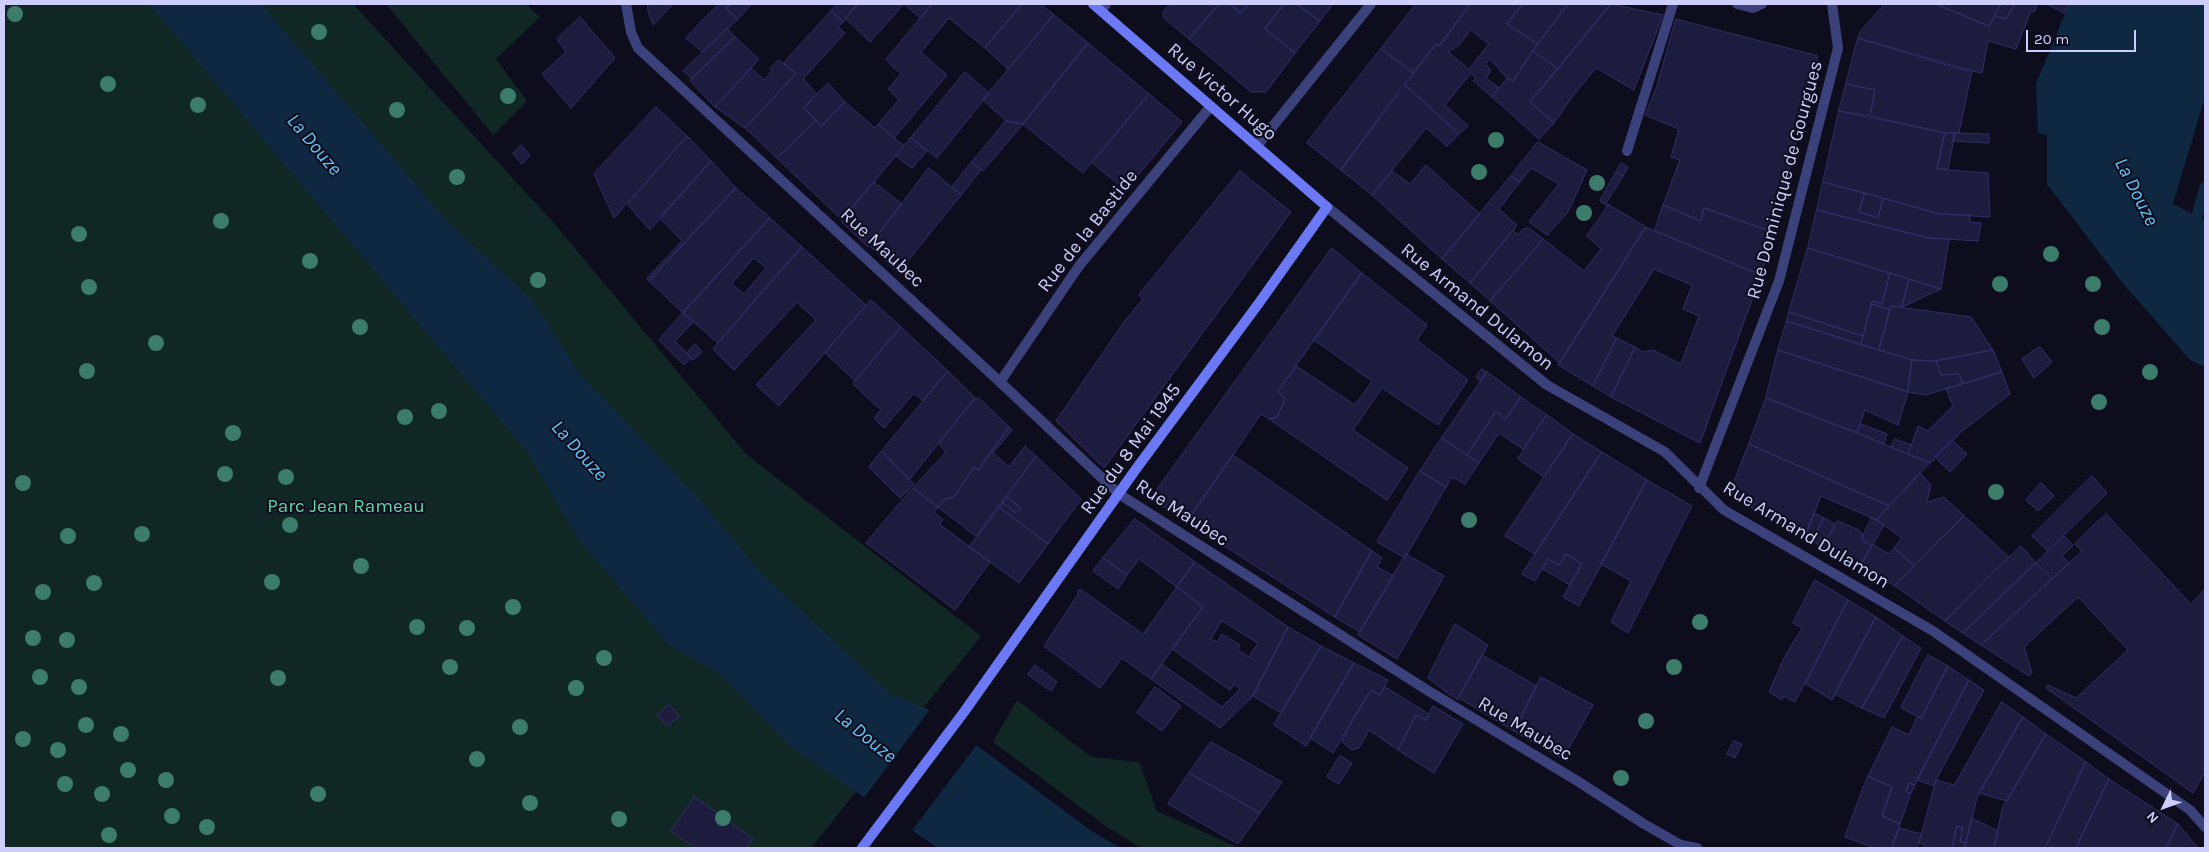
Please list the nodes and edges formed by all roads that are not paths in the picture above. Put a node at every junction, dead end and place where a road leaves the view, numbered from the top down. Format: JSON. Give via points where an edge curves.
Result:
{"nodes":[{"id":1,"x":626,"y":4,"type":"edge"},
{"id":2,"x":1371,"y":4,"type":"edge"},
{"id":3,"x":1673,"y":4,"type":"edge"},
{"id":4,"x":1737,"y":4,"type":"edge"},
{"id":5,"x":1762,"y":4,"type":"edge"},
{"id":6,"x":1832,"y":4,"type":"edge"},
{"id":7,"x":1100,"y":6,"type":"edge"},
{"id":8,"x":1211,"y":106,"type":"junction"},
{"id":9,"x":1257,"y":146,"type":"junction"},
{"id":10,"x":1626,"y":151,"type":"dead end"},
{"id":11,"x":1327,"y":207,"type":"junction"},
{"id":12,"x":1000,"y":382,"type":"junction"},
{"id":13,"x":1699,"y":488,"type":"junction"},
{"id":14,"x":1119,"y":494,"type":"junction"},
{"id":15,"x":2205,"y":827,"type":"edge"},
{"id":16,"x":862,"y":848,"type":"edge"},
{"id":17,"x":1697,"y":848,"type":"edge"}],
"edges":[{"from":1,"to":12,"type":"street","name":"Rue Maubec","via":[[631,32],[638,48]]},
{"from":2,"to":9,"type":"street"},
{"from":3,"to":10,"type":"street"},
{"from":4,"to":5,"type":"street","via":[[1753,8]]},
{"from":6,"to":13,"type":"street","name":"Rue Dominique de Gourgues","via":[[1838,48],[1779,281]]},
{"from":7,"to":8,"type":"main road","name":"Rue Victor Hugo"},
{"from":8,"to":9,"type":"main road","name":"Rue Victor Hugo"},
{"from":8,"to":12,"type":"street","name":"Rue de la Bastide","via":[[1080,266]]},
{"from":9,"to":11,"type":"main road","name":"Rue Victor Hugo"},
{"from":11,"to":13,"type":"street","name":"Rue Armand Dulamon","via":[[1547,386],[1665,452]]},
{"from":11,"to":14,"type":"main road","name":"Rue du 8 Mai 1945"},
{"from":12,"to":14,"type":"street","name":"Rue Maubec"},
{"from":13,"to":15,"type":"street","name":"Rue Armand Dulamon","via":[[1724,510],[1933,632],[2190,810]]},
{"from":14,"to":16,"type":"main road","name":"Rue du 8 Mai 1945","via":[[964,712]]},
{"from":14,"to":17,"type":"street","name":"Rue Maubec","via":[[1644,824],[1681,846]]}]}
